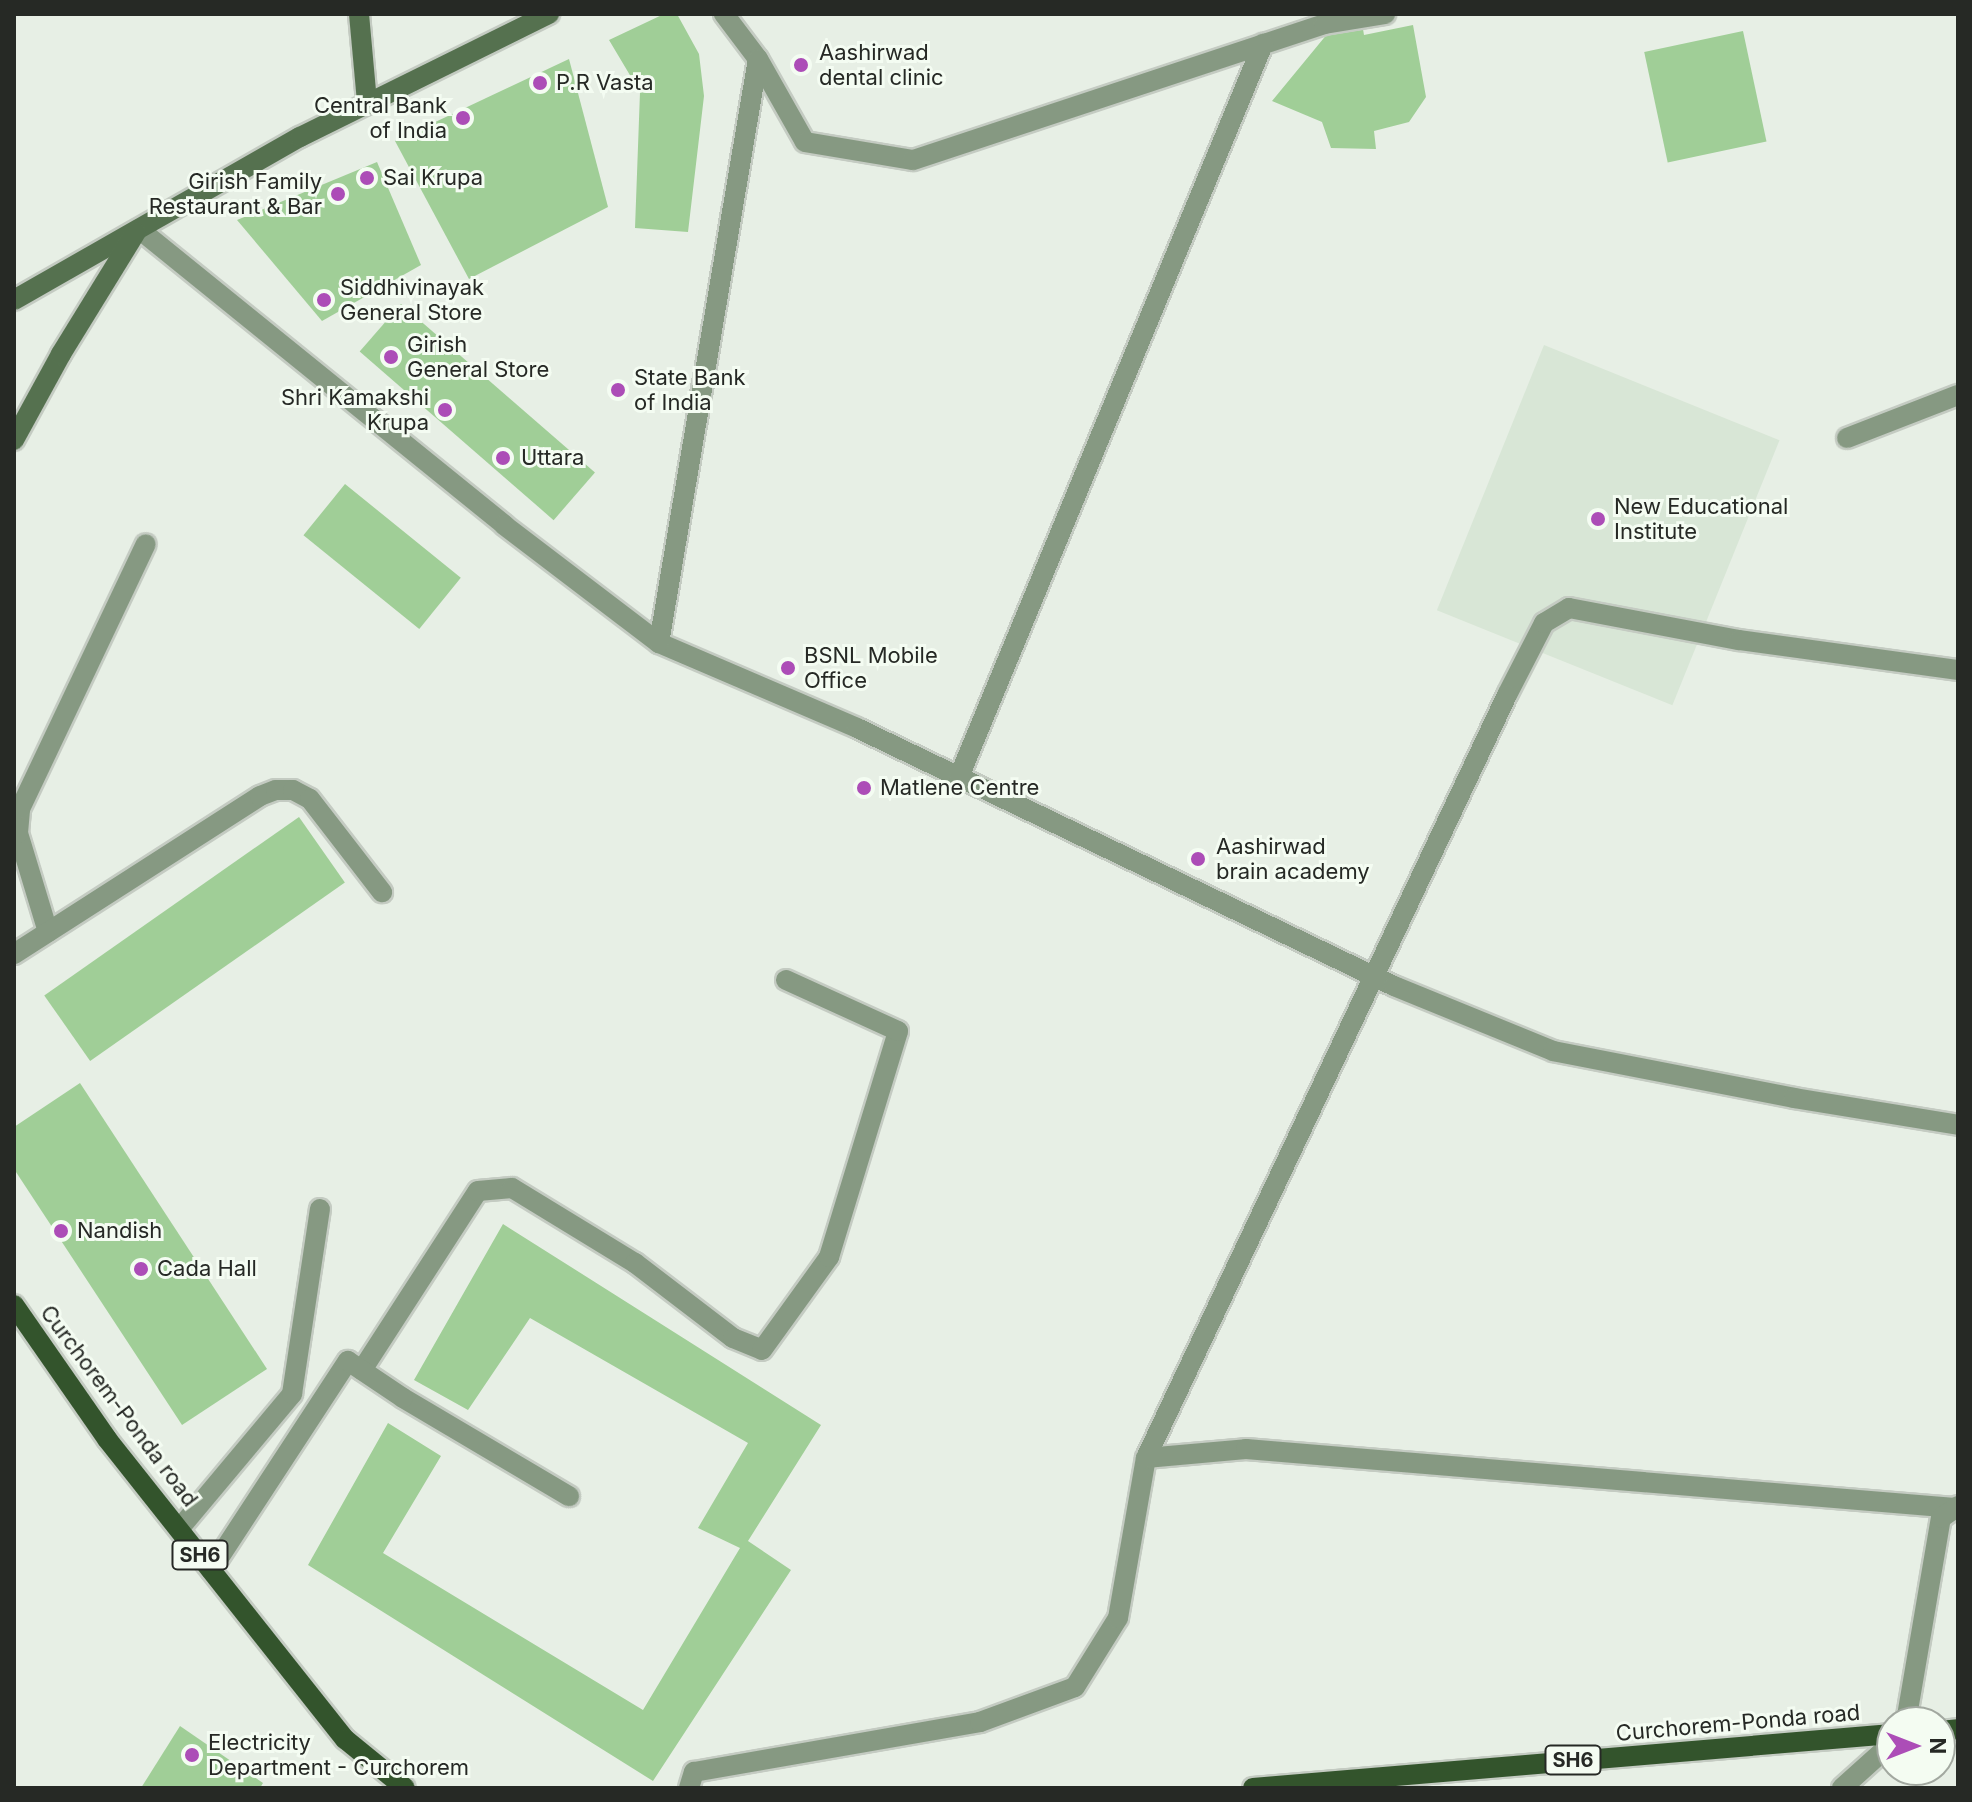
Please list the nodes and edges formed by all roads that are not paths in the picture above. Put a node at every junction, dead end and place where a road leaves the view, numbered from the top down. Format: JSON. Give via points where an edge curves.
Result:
{"nodes":[{"id":1,"x":359,"y":14,"type":"edge"},
{"id":2,"x":549,"y":14,"type":"edge"},
{"id":3,"x":724,"y":14,"type":"edge"},
{"id":4,"x":1385,"y":14,"type":"edge"},
{"id":5,"x":1263,"y":44,"type":"junction"},
{"id":6,"x":758,"y":59,"type":"junction"},
{"id":7,"x":367,"y":102,"type":"junction"},
{"id":8,"x":139,"y":229,"type":"junction"},
{"id":9,"x":14,"y":300,"type":"edge"},
{"id":10,"x":1958,"y":395,"type":"edge"},
{"id":11,"x":1847,"y":438,"type":"dead end"},
{"id":12,"x":14,"y":440,"type":"edge"},
{"id":13,"x":146,"y":544,"type":"dead end"},
{"id":14,"x":659,"y":643,"type":"junction"},
{"id":15,"x":1958,"y":670,"type":"edge"},
{"id":16,"x":959,"y":777,"type":"junction"},
{"id":17,"x":382,"y":892,"type":"dead end"},
{"id":18,"x":48,"y":932,"type":"junction"},
{"id":19,"x":14,"y":954,"type":"edge"},
{"id":20,"x":1372,"y":975,"type":"junction"},
{"id":21,"x":786,"y":980,"type":"dead end"},
{"id":22,"x":1958,"y":1125,"type":"edge"},
{"id":23,"x":320,"y":1209,"type":"dead end"},
{"id":24,"x":14,"y":1305,"type":"edge"},
{"id":25,"x":362,"y":1370,"type":"junction"},
{"id":26,"x":1146,"y":1458,"type":"junction"},
{"id":27,"x":569,"y":1496,"type":"dead end"},
{"id":28,"x":1956,"y":1507,"type":"edge"},
{"id":29,"x":180,"y":1528,"type":"junction"},
{"id":30,"x":211,"y":1570,"type":"junction"},
{"id":31,"x":1909,"y":1706,"type":"edge"},
{"id":32,"x":1876,"y":1735,"type":"edge"},
{"id":33,"x":1876,"y":1757,"type":"edge"},
{"id":34,"x":405,"y":1788,"type":"edge"},
{"id":35,"x":689,"y":1788,"type":"edge"},
{"id":36,"x":1253,"y":1788,"type":"edge"},
{"id":37,"x":1842,"y":1788,"type":"edge"}],
"edges":[{"from":1,"to":7,"type":"street"},
{"from":2,"to":7,"type":"street"},
{"from":3,"to":6,"type":"street"},
{"from":4,"to":5,"type":"street","via":[[1324,24]]},
{"from":5,"to":6,"type":"street","via":[[913,160],[805,142]]},
{"from":5,"to":16,"type":"street"},
{"from":6,"to":14,"type":"street"},
{"from":7,"to":8,"type":"street"},
{"from":8,"to":9,"type":"street"},
{"from":8,"to":12,"type":"street"},
{"from":8,"to":14,"type":"street"},
{"from":10,"to":11,"type":"street"},
{"from":13,"to":18,"type":"street","via":[[20,809],[18,833]]},
{"from":14,"to":16,"type":"street"},
{"from":15,"to":20,"type":"street","via":[[1739,640],[1569,608],[1544,623]]},
{"from":16,"to":20,"type":"street"},
{"from":17,"to":18,"type":"street","via":[[310,799],[293,790],[276,790]]},
{"from":18,"to":19,"type":"street"},
{"from":20,"to":22,"type":"street","via":[[1553,1051]]},
{"from":20,"to":26,"type":"street"},
{"from":21,"to":25,"type":"street","via":[[898,1031],[829,1257],[762,1350],[733,1338],[635,1263],[512,1188],[478,1191]]},
{"from":23,"to":29,"type":"street","via":[[292,1394]]},
{"from":24,"to":29,"type":"main road","name":"Curchorem-Ponda road","number":"SH6","via":[[107,1439]]},
{"from":25,"to":27,"type":"street"},
{"from":25,"to":30,"type":"street","via":[[348,1361]]},
{"from":26,"to":28,"type":"street","via":[[1246,1449]]},
{"from":26,"to":35,"type":"street","via":[[1118,1618],[1075,1687],[980,1722],[694,1772]]},
{"from":28,"to":31,"type":"street","via":[[1941,1518]]},
{"from":29,"to":30,"type":"main road","name":"Curchorem-Ponda road","number":"SH6"},
{"from":30,"to":34,"type":"main road","name":"Curchorem-Ponda road","number":"SH6","via":[[345,1739]]},
{"from":32,"to":36,"type":"main road","name":"Curchorem-Ponda road","number":"SH6"},
{"from":33,"to":37,"type":"street"}]}
